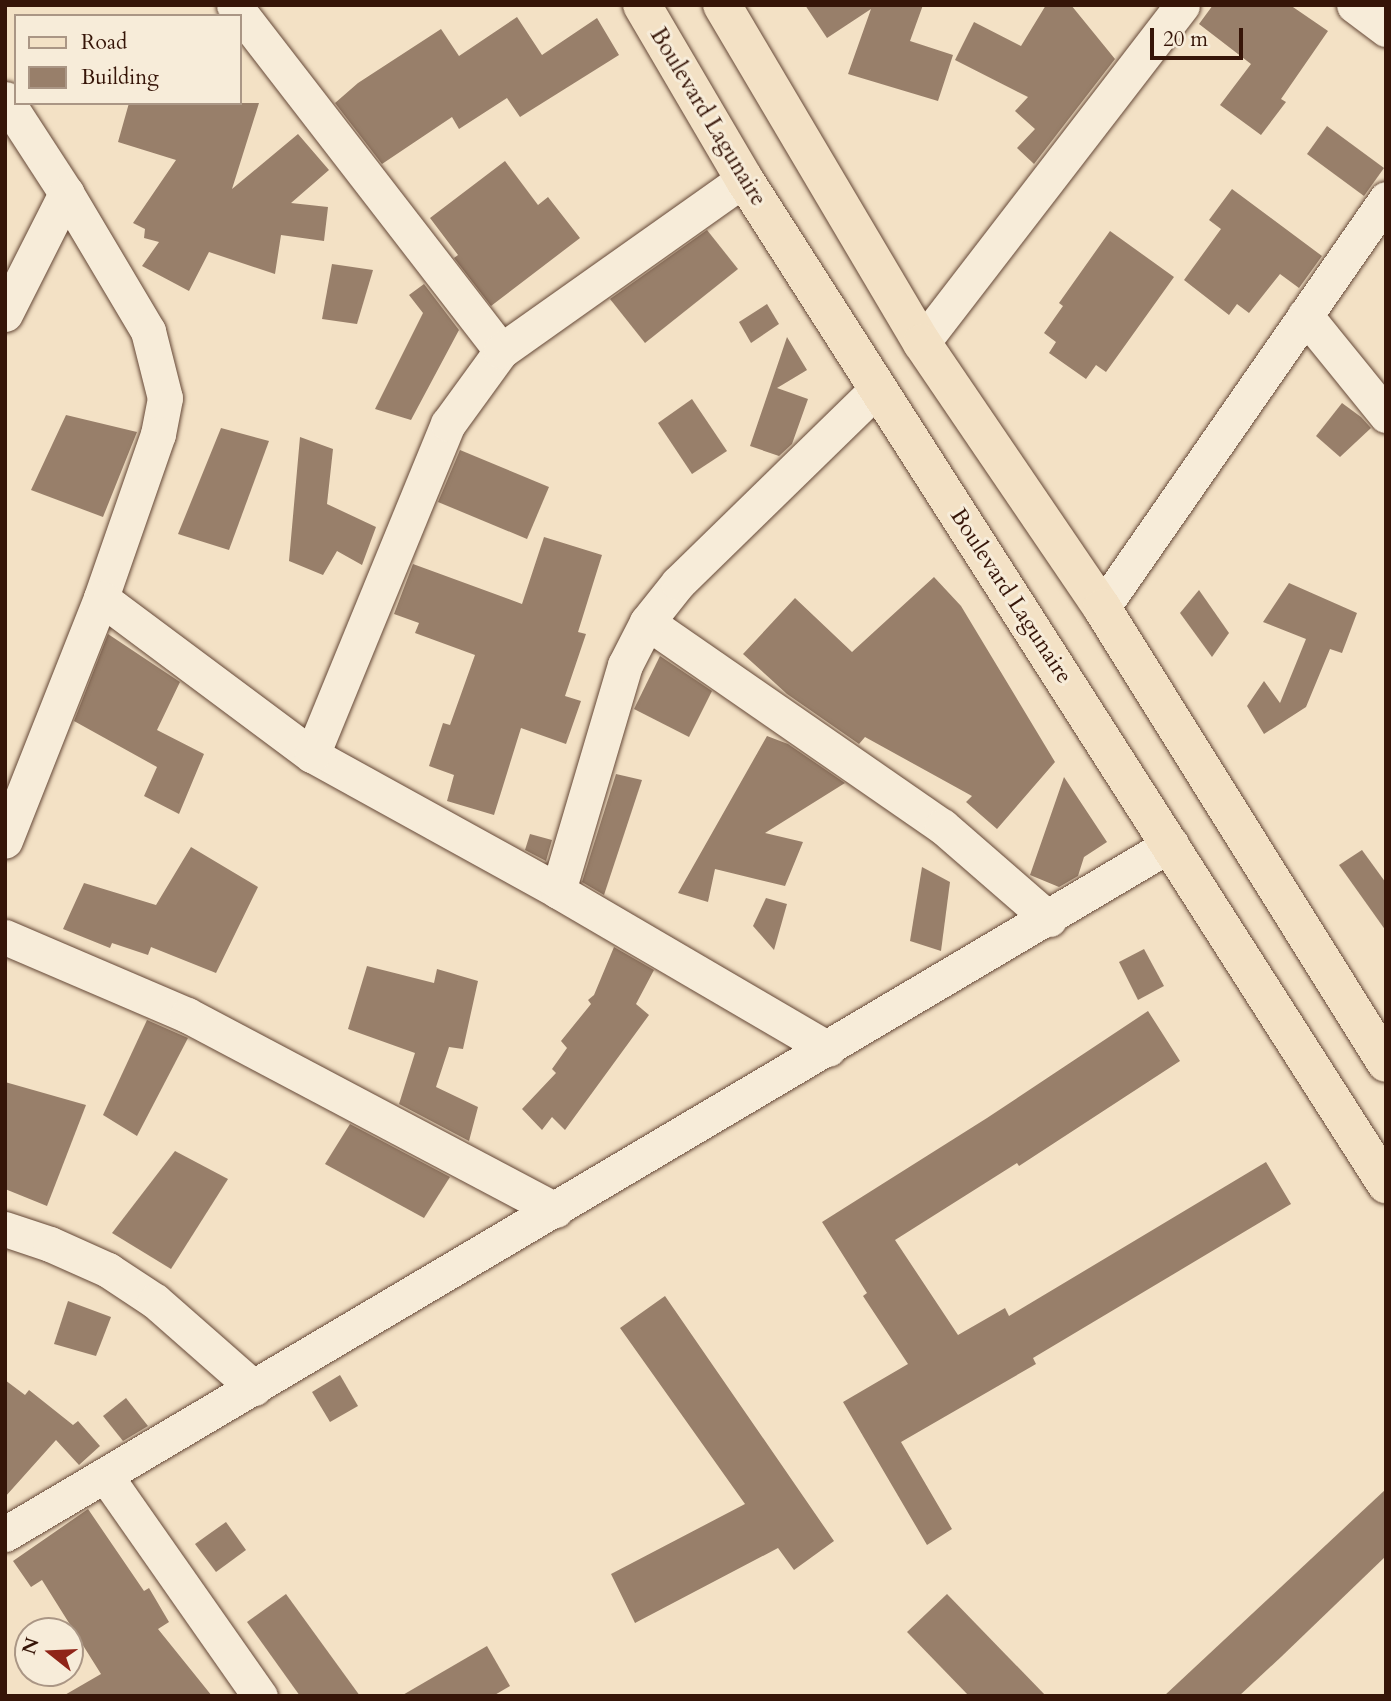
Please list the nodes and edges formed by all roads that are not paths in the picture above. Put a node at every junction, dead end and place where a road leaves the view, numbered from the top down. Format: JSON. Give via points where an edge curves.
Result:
{"nodes":[{"id":1,"x":642,"y":5,"type":"edge"},
{"id":2,"x":722,"y":5,"type":"edge"},
{"id":3,"x":1182,"y":5,"type":"edge"},
{"id":4,"x":1354,"y":5,"type":"edge"},
{"id":5,"x":242,"y":17,"type":"edge"},
{"id":6,"x":1386,"y":29,"type":"edge"},
{"id":7,"x":5,"y":99,"type":"edge"},
{"id":8,"x":744,"y":179,"type":"junction"},
{"id":9,"x":66,"y":192,"type":"junction"},
{"id":10,"x":1386,"y":199,"type":"edge"},
{"id":11,"x":5,"y":314,"type":"edge"},
{"id":12,"x":1305,"y":315,"type":"junction"},
{"id":13,"x":922,"y":343,"type":"junction"},
{"id":14,"x":501,"y":351,"type":"junction"},
{"id":15,"x":878,"y":388,"type":"junction"},
{"id":16,"x":1386,"y":415,"type":"edge"},
{"id":17,"x":101,"y":598,"type":"junction"},
{"id":18,"x":1102,"y":608,"type":"junction"},
{"id":19,"x":647,"y":622,"type":"junction"},
{"id":20,"x":312,"y":755,"type":"junction"},
{"id":21,"x":5,"y":841,"type":"edge"},
{"id":22,"x":1171,"y":844,"type":"junction"},
{"id":23,"x":558,"y":891,"type":"junction"},
{"id":24,"x":1049,"y":919,"type":"junction"},
{"id":25,"x":5,"y":937,"type":"edge"},
{"id":26,"x":828,"y":1049,"type":"junction"},
{"id":27,"x":1386,"y":1063,"type":"edge"},
{"id":28,"x":1386,"y":1184,"type":"edge"},
{"id":29,"x":556,"y":1210,"type":"junction"},
{"id":30,"x":5,"y":1229,"type":"edge"},
{"id":31,"x":254,"y":1388,"type":"junction"},
{"id":32,"x":105,"y":1475,"type":"junction"},
{"id":33,"x":5,"y":1534,"type":"edge"},
{"id":34,"x":260,"y":1696,"type":"edge"}],
"edges":[{"from":1,"to":8,"type":"main road","name":"Boulevard Lagunaire"},
{"from":2,"to":13,"type":"main road"},
{"from":3,"to":13,"type":"street"},
{"from":4,"to":6,"type":"street"},
{"from":5,"to":14,"type":"street"},
{"from":7,"to":9,"type":"street"},
{"from":8,"to":14,"type":"street"},
{"from":8,"to":15,"type":"main road","name":"Boulevard Lagunaire"},
{"from":9,"to":11,"type":"street"},
{"from":9,"to":17,"type":"street","via":[[148,331],[165,397],[158,434]]},
{"from":10,"to":12,"type":"street"},
{"from":12,"to":16,"type":"street"},
{"from":12,"to":18,"type":"street"},
{"from":13,"to":18,"type":"main road"},
{"from":14,"to":20,"type":"street","via":[[448,424]]},
{"from":15,"to":19,"type":"street","via":[[678,583]]},
{"from":15,"to":22,"type":"main road","name":"Boulevard Lagunaire"},
{"from":17,"to":20,"type":"street"},
{"from":17,"to":21,"type":"street"},
{"from":18,"to":27,"type":"main road"},
{"from":19,"to":23,"type":"street","via":[[625,665]]},
{"from":19,"to":24,"type":"street","via":[[943,826]]},
{"from":20,"to":23,"type":"street"},
{"from":22,"to":24,"type":"street"},
{"from":22,"to":28,"type":"main road","name":"Boulevard Lagunaire"},
{"from":23,"to":26,"type":"street"},
{"from":24,"to":26,"type":"street"},
{"from":25,"to":29,"type":"street","via":[[187,1015]]},
{"from":26,"to":29,"type":"street"},
{"from":29,"to":31,"type":"street"},
{"from":30,"to":31,"type":"street","via":[[108,1270],[155,1301]]},
{"from":31,"to":32,"type":"street"},
{"from":32,"to":33,"type":"street"},
{"from":32,"to":34,"type":"street"}]}
